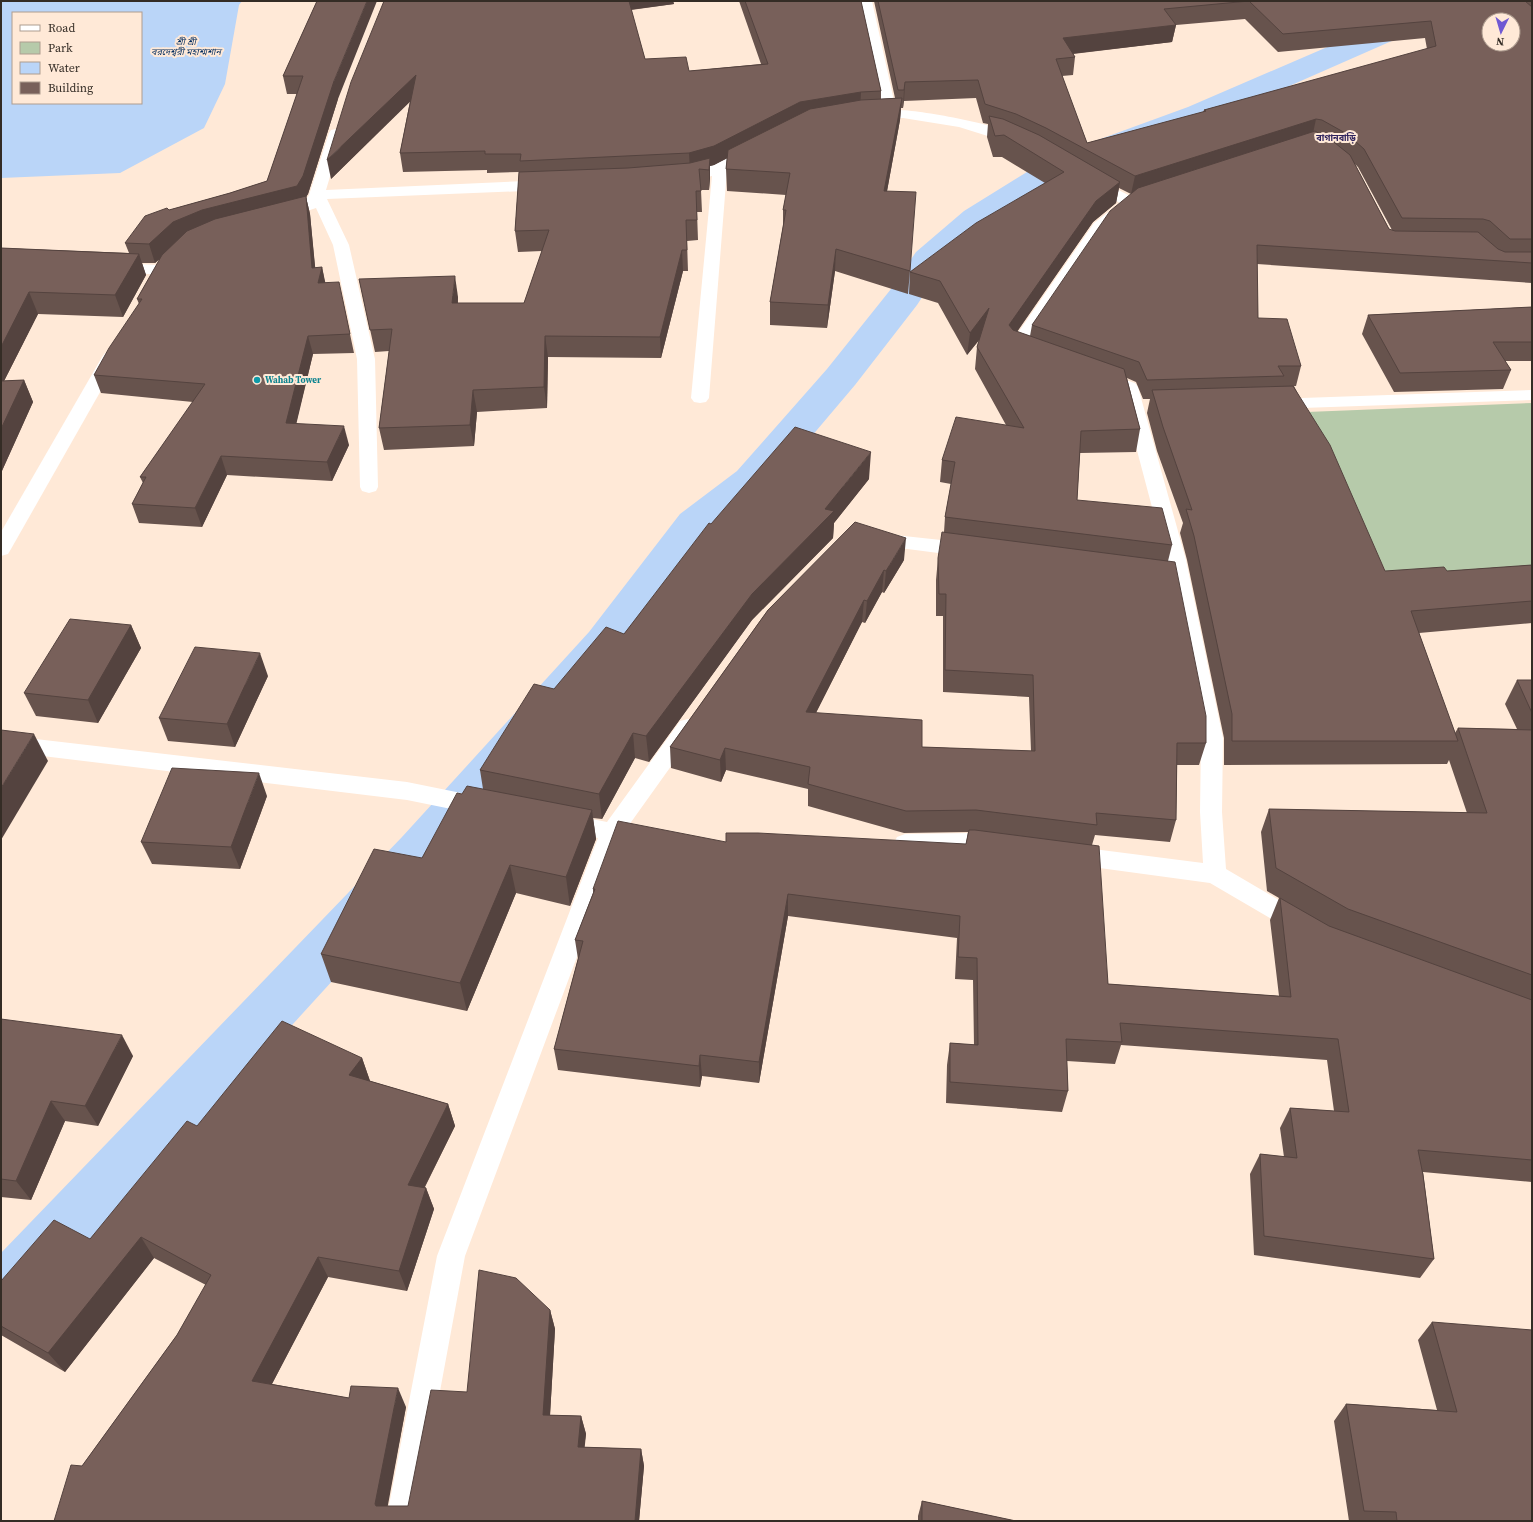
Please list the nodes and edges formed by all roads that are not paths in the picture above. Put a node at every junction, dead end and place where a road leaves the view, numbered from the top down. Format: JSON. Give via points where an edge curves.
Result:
{"nodes":[{"id":1,"x":865,"y":1,"type":"edge"},
{"id":2,"x":890,"y":114,"type":"junction"},
{"id":3,"x":860,"y":116,"type":"edge"},
{"id":4,"x":339,"y":122,"type":"edge"},
{"id":5,"x":763,"y":146,"type":"edge"},
{"id":6,"x":1027,"y":146,"type":"edge"},
{"id":7,"x":720,"y":169,"type":"junction"},
{"id":8,"x":1079,"y":174,"type":"edge"},
{"id":9,"x":668,"y":179,"type":"edge"},
{"id":10,"x":559,"y":185,"type":"edge"},
{"id":11,"x":1168,"y":189,"type":"edge"},
{"id":12,"x":318,"y":195,"type":"junction"},
{"id":13,"x":1129,"y":202,"type":"junction"},
{"id":14,"x":294,"y":213,"type":"edge"},
{"id":15,"x":105,"y":268,"type":"edge"},
{"id":16,"x":161,"y":272,"type":"edge"},
{"id":17,"x":117,"y":346,"type":"edge"},
{"id":18,"x":1047,"y":358,"type":"edge"},
{"id":19,"x":1084,"y":371,"type":"edge"},
{"id":20,"x":1532,"y":395,"type":"edge"},
{"id":21,"x":700,"y":398,"type":"dead end"},
{"id":22,"x":1254,"y":404,"type":"edge"},
{"id":23,"x":369,"y":487,"type":"dead end"},
{"id":24,"x":8,"y":526,"type":"edge"},
{"id":25,"x":858,"y":536,"type":"edge"},
{"id":26,"x":1,"y":549,"type":"edge"},
{"id":27,"x":983,"y":552,"type":"edge"},
{"id":28,"x":700,"y":710,"type":"edge"},
{"id":29,"x":1,"y":743,"type":"edge"},
{"id":30,"x":492,"y":808,"type":"edge"},
{"id":31,"x":544,"y":819,"type":"edge"},
{"id":32,"x":612,"y":832,"type":"junction"},
{"id":33,"x":663,"y":838,"type":"edge"},
{"id":34,"x":884,"y":843,"type":"edge"},
{"id":35,"x":1019,"y":848,"type":"edge"},
{"id":36,"x":1050,"y":852,"type":"edge"},
{"id":37,"x":1215,"y":874,"type":"junction"},
{"id":38,"x":1321,"y":936,"type":"edge"},
{"id":39,"x":401,"y":1521,"type":"edge"}],
"edges":[{"from":1,"to":2,"type":"street"},
{"from":2,"to":3,"type":"street"},
{"from":2,"to":6,"type":"street","via":[[960,123],[1006,136]]},
{"from":4,"to":12,"type":"street"},
{"from":5,"to":7,"type":"street"},
{"from":7,"to":9,"type":"street","via":[[691,177]]},
{"from":7,"to":21,"type":"street"},
{"from":8,"to":13,"type":"street"},
{"from":10,"to":12,"type":"street"},
{"from":11,"to":13,"type":"street"},
{"from":12,"to":14,"type":"street","via":[[307,209]]},
{"from":12,"to":23,"type":"street","via":[[341,245],[366,359]]},
{"from":13,"to":18,"type":"street","via":[[1100,226],[1017,347]]},
{"from":15,"to":16,"type":"street"},
{"from":17,"to":24,"type":"street"},
{"from":19,"to":37,"type":"street","via":[[1129,387],[1143,407],[1176,560],[1172,576],[1212,738],[1211,812]]},
{"from":20,"to":22,"type":"street"},
{"from":24,"to":26,"type":"street"},
{"from":25,"to":27,"type":"street"},
{"from":28,"to":32,"type":"street"},
{"from":29,"to":30,"type":"street","via":[[407,791]]},
{"from":31,"to":32,"type":"street"},
{"from":32,"to":33,"type":"street"},
{"from":32,"to":39,"type":"street","via":[[451,1256]]},
{"from":34,"to":35,"type":"street","via":[[972,842]]},
{"from":36,"to":37,"type":"street"},
{"from":37,"to":38,"type":"street"}]}
